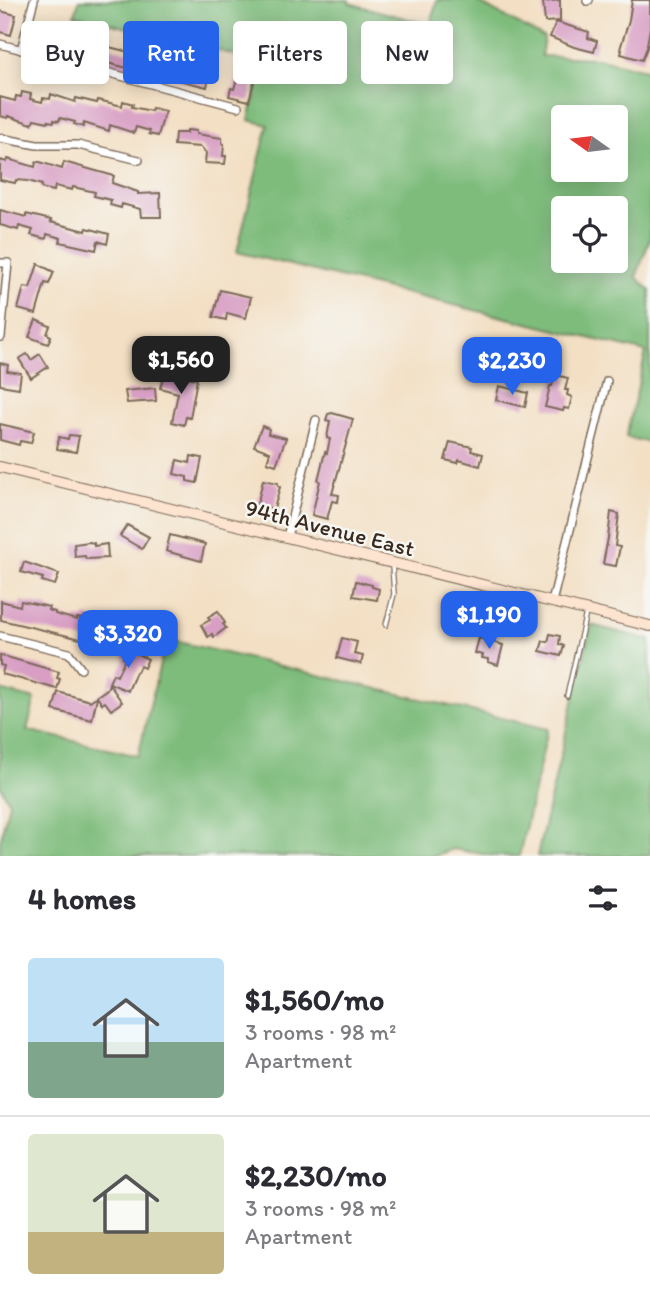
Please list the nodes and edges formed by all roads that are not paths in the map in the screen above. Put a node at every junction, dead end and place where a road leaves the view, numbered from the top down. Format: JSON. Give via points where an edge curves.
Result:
{"nodes":[{"id":1,"x":34,"y":0,"type":"edge"},
{"id":2,"x":29,"y":21,"type":"edge"},
{"id":3,"x":0,"y":44,"type":"edge"},
{"id":4,"x":21,"y":50,"type":"edge"},
{"id":5,"x":109,"y":73,"type":"edge"},
{"id":6,"x":238,"y":107,"type":"dead end"},
{"id":7,"x":0,"y":138,"type":"edge"},
{"id":8,"x":139,"y":160,"type":"dead end"},
{"id":9,"x":4,"y":263,"type":"edge"},
{"id":10,"x":1,"y":337,"type":"edge"},
{"id":11,"x":607,"y":381,"type":"dead end"},
{"id":12,"x":316,"y":420,"type":"dead end"},
{"id":13,"x":0,"y":467,"type":"edge"},
{"id":14,"x":287,"y":537,"type":"junction"},
{"id":15,"x":392,"y":563,"type":"junction"},
{"id":16,"x":552,"y":602,"type":"junction"},
{"id":17,"x":587,"y":611,"type":"junction"},
{"id":18,"x":386,"y":625,"type":"dead end"},
{"id":19,"x":650,"y":626,"type":"edge"},
{"id":20,"x":0,"y":636,"type":"edge"},
{"id":21,"x":81,"y":670,"type":"dead end"},
{"id":22,"x":567,"y":696,"type":"dead end"}],
"edges":[{"from":1,"to":2,"type":"street"},
{"from":3,"to":4,"type":"street"},
{"from":5,"to":6,"type":"street"},
{"from":7,"to":8,"type":"street","via":[[37,145],[78,145]]},
{"from":9,"to":10,"type":"street"},
{"from":11,"to":16,"type":"street"},
{"from":12,"to":14,"type":"street"},
{"from":13,"to":14,"type":"main road","name":"94th Avenue East"},
{"from":14,"to":15,"type":"main road","name":"94th Avenue East"},
{"from":15,"to":16,"type":"main road","name":"94th Avenue East"},
{"from":15,"to":18,"type":"lane","via":[[394,594]]},
{"from":16,"to":17,"type":"main road","name":"94th Avenue East"},
{"from":17,"to":19,"type":"main road","name":"94th Avenue East"},
{"from":17,"to":22,"type":"lane"},
{"from":20,"to":21,"type":"street","via":[[69,653]]}]}
